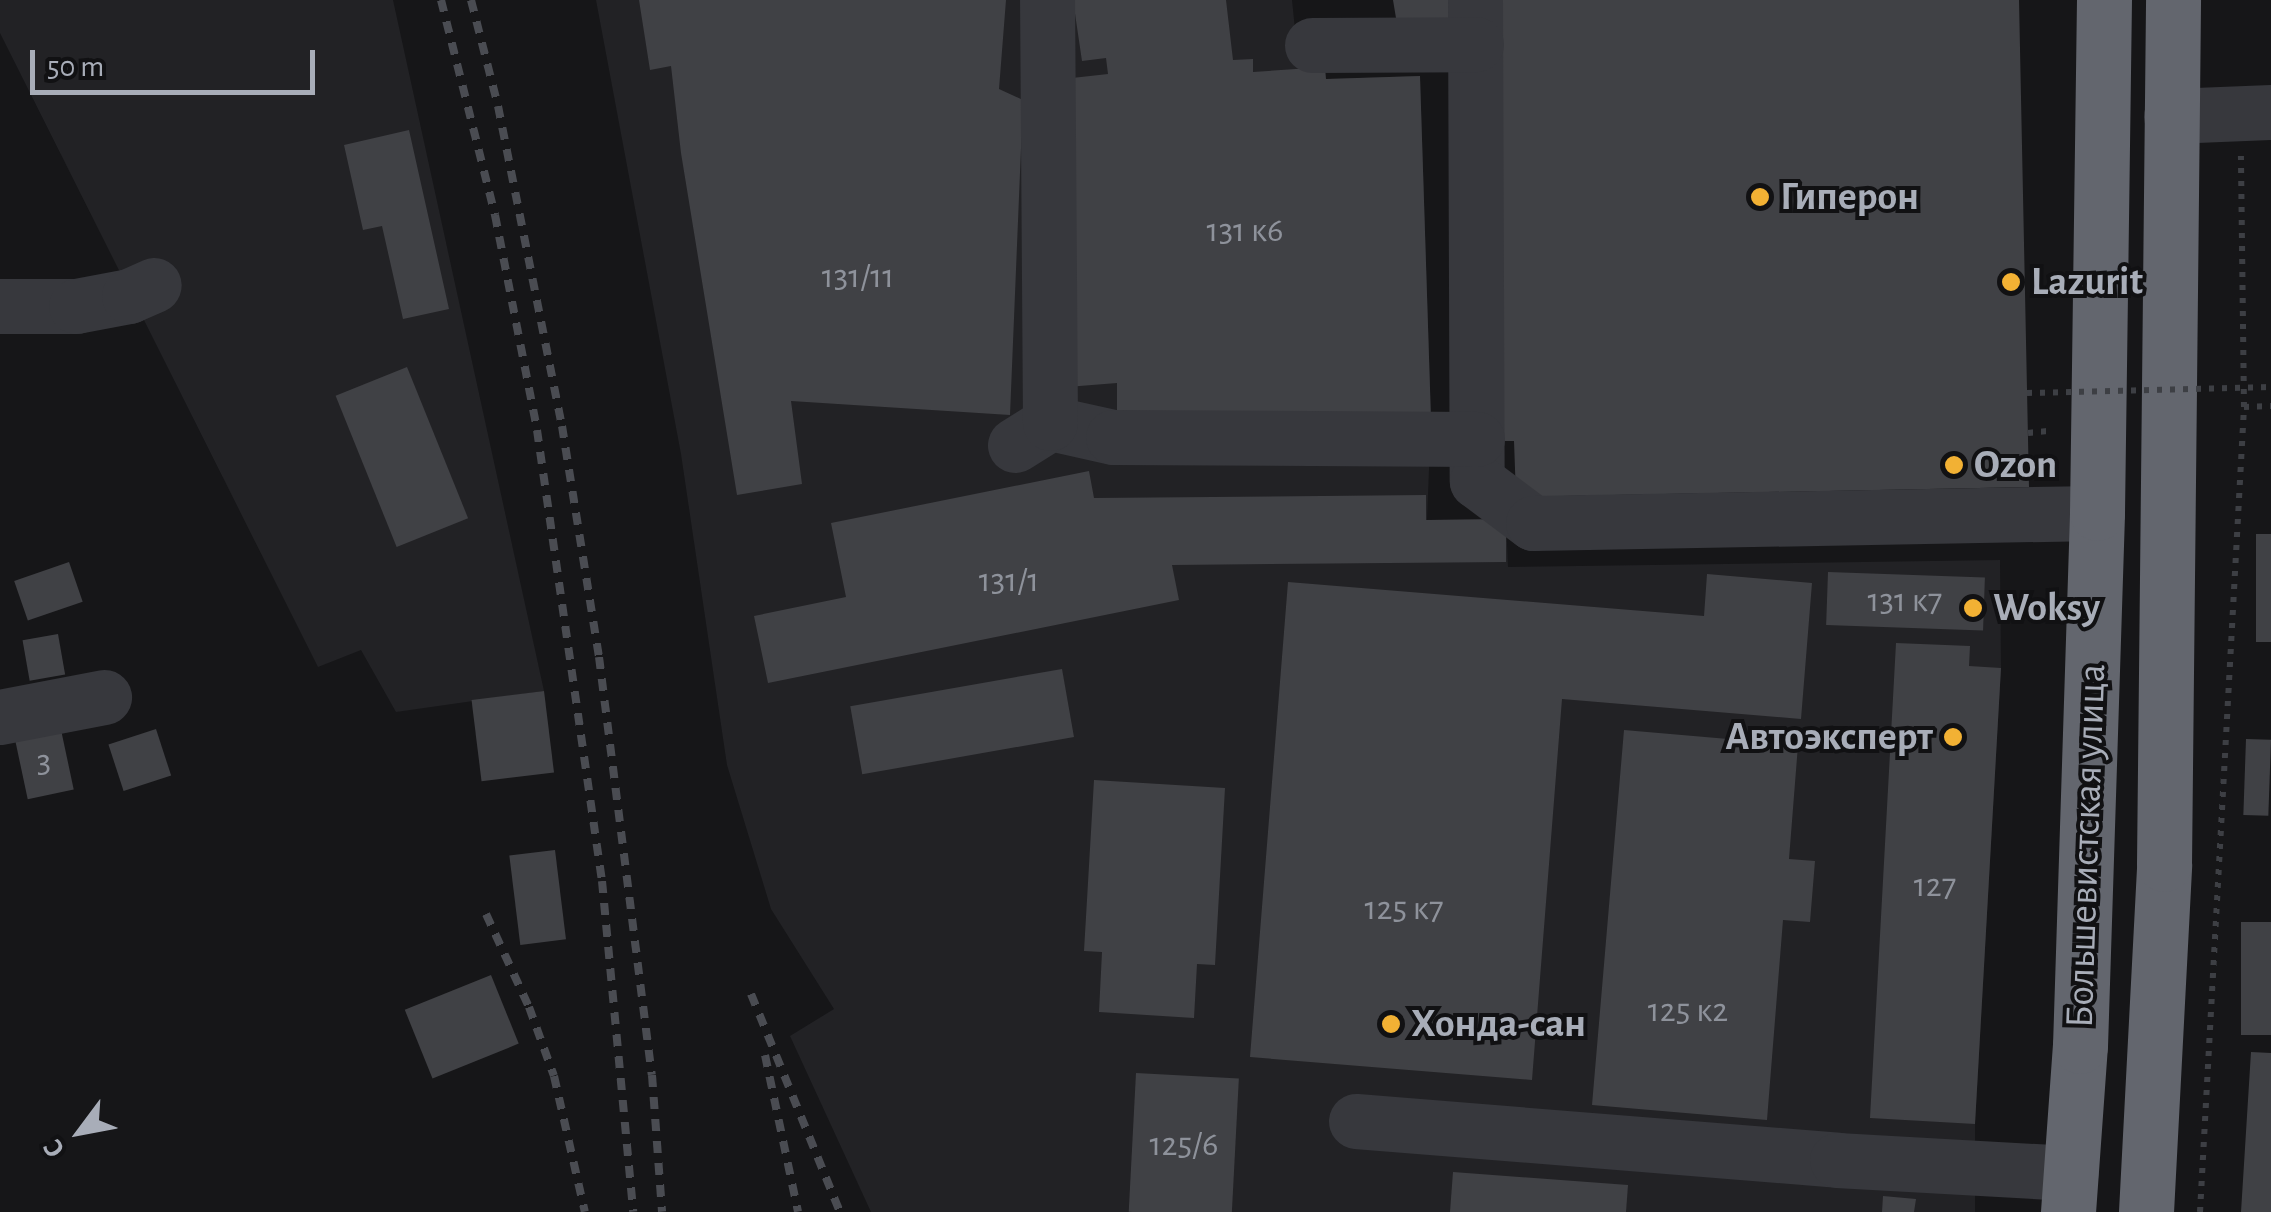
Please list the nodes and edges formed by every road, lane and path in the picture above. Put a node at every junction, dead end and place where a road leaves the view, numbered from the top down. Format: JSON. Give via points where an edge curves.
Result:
{"nodes":[{"id":1,"x":1047,"y":0,"type":"edge"},
{"id":2,"x":2104,"y":0,"type":"edge"},
{"id":3,"x":2173,"y":0,"type":"edge"},
{"id":4,"x":1475,"y":22,"type":"edge"},
{"id":5,"x":1312,"y":45,"type":"dead end"},
{"id":6,"x":2256,"y":113,"type":"edge"},
{"id":7,"x":2171,"y":116,"type":"junction"},
{"id":8,"x":154,"y":286,"type":"dead end"},
{"id":9,"x":0,"y":306,"type":"edge"},
{"id":10,"x":2271,"y":387,"type":"edge"},
{"id":11,"x":2027,"y":393,"type":"dead end"},
{"id":12,"x":2271,"y":406,"type":"edge"},
{"id":13,"x":2244,"y":407,"type":"junction"},
{"id":14,"x":2048,"y":431,"type":"dead end"},
{"id":15,"x":2028,"y":433,"type":"dead end"},
{"id":16,"x":1477,"y":439,"type":"junction"},
{"id":17,"x":2097,"y":513,"type":"junction"},
{"id":18,"x":104,"y":698,"type":"dead end"},
{"id":19,"x":0,"y":717,"type":"edge"},
{"id":20,"x":1356,"y":1121,"type":"dead end"},
{"id":21,"x":2070,"y":1192,"type":"edge"},
{"id":22,"x":2146,"y":1212,"type":"edge"},
{"id":23,"x":2200,"y":1212,"type":"edge"}],
"edges":[{"from":1,"to":16,"type":"street","via":[[1033,434]]},
{"from":2,"to":17,"type":"highway","name":"Большевистская улица"},
{"from":3,"to":7,"type":"highway","name":"Большевистская улица"},
{"from":4,"to":5,"type":"street"},
{"from":4,"to":16,"type":"street"},
{"from":6,"to":7,"type":"street"},
{"from":6,"to":13,"type":"path"},
{"from":7,"to":22,"type":"highway","name":"Большевистская улица","via":[[2164,864]]},
{"from":8,"to":9,"type":"street","via":[[76,306]]},
{"from":10,"to":11,"type":"path","bridge":true},
{"from":12,"to":13,"type":"path"},
{"from":13,"to":23,"type":"path"},
{"from":14,"to":15,"type":"path"},
{"from":16,"to":17,"type":"street","via":[[1477,480],[1533,523]]},
{"from":17,"to":21,"type":"highway","name":"Большевистская улица"},
{"from":18,"to":19,"type":"street"},
{"from":20,"to":21,"type":"street","via":[[1837,1160]]}]}
